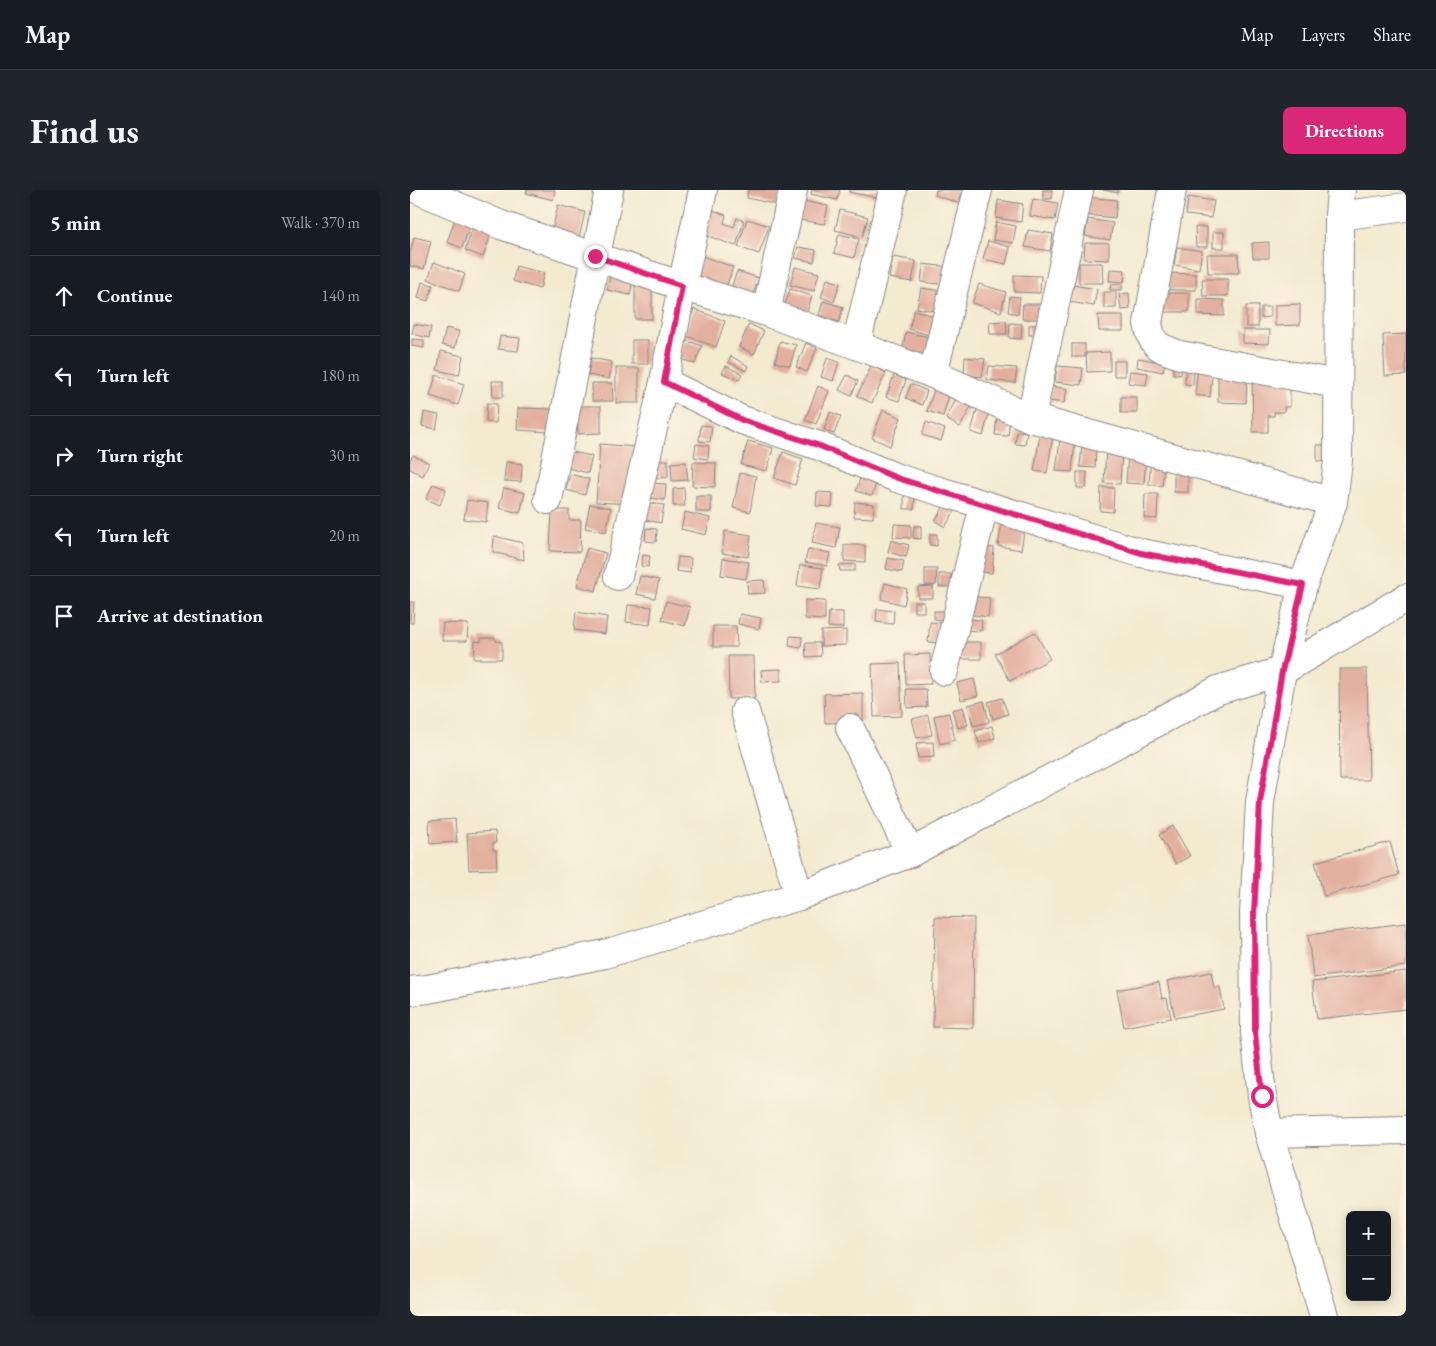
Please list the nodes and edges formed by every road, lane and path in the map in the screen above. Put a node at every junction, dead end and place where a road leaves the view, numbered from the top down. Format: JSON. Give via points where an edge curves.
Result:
{"nodes":[{"id":1,"x":419,"y":190,"type":"edge"},
{"id":2,"x":609,"y":190,"type":"edge"},
{"id":3,"x":703,"y":190,"type":"edge"},
{"id":4,"x":793,"y":190,"type":"edge"},
{"id":5,"x":893,"y":190,"type":"edge"},
{"id":6,"x":978,"y":190,"type":"edge"},
{"id":7,"x":1079,"y":190,"type":"edge"},
{"id":8,"x":1172,"y":190,"type":"edge"},
{"id":9,"x":1340,"y":203,"type":"edge"},
{"id":10,"x":1406,"y":207,"type":"edge"},
{"id":11,"x":595,"y":256,"type":"junction"},
{"id":12,"x":682,"y":286,"type":"junction"},
{"id":13,"x":766,"y":312,"type":"junction"},
{"id":14,"x":856,"y":345,"type":"junction"},
{"id":15,"x":933,"y":374,"type":"junction"},
{"id":16,"x":664,"y":382,"type":"junction"},
{"id":17,"x":1337,"y":384,"type":"junction"},
{"id":18,"x":1031,"y":418,"type":"junction"},
{"id":19,"x":548,"y":500,"type":"dead end"},
{"id":20,"x":1333,"y":502,"type":"junction"},
{"id":21,"x":984,"y":504,"type":"junction"},
{"id":22,"x":618,"y":576,"type":"dead end"},
{"id":23,"x":1303,"y":585,"type":"junction"},
{"id":24,"x":1406,"y":598,"type":"edge"},
{"id":25,"x":944,"y":671,"type":"dead end"},
{"id":26,"x":1282,"y":671,"type":"junction"},
{"id":27,"x":745,"y":711,"type":"dead end"},
{"id":28,"x":850,"y":728,"type":"dead end"},
{"id":29,"x":910,"y":852,"type":"junction"},
{"id":30,"x":799,"y":896,"type":"junction"},
{"id":31,"x":410,"y":991,"type":"edge"},
{"id":32,"x":1406,"y":1130,"type":"edge"},
{"id":33,"x":1269,"y":1133,"type":"junction"},
{"id":34,"x":1324,"y":1316,"type":"edge"}],
"edges":[{"from":1,"to":11,"type":"street","via":[[501,225]]},
{"from":2,"to":11,"type":"street"},
{"from":3,"to":12,"type":"street"},
{"from":4,"to":13,"type":"street"},
{"from":5,"to":14,"type":"street"},
{"from":6,"to":15,"type":"street"},
{"from":7,"to":18,"type":"street"},
{"from":8,"to":17,"type":"street","via":[[1148,323],[1151,338],[1162,348],[1180,355]]},
{"from":9,"to":10,"type":"street"},
{"from":9,"to":17,"type":"street"},
{"from":11,"to":12,"type":"street"},
{"from":11,"to":19,"type":"street"},
{"from":12,"to":13,"type":"street"},
{"from":12,"to":16,"type":"street"},
{"from":13,"to":14,"type":"street"},
{"from":14,"to":15,"type":"street"},
{"from":15,"to":18,"type":"street"},
{"from":16,"to":21,"type":"street","via":[[742,420],[820,446],[897,478]]},
{"from":16,"to":22,"type":"street"},
{"from":17,"to":20,"type":"street","via":[[1338,462]]},
{"from":18,"to":20,"type":"street"},
{"from":20,"to":23,"type":"street"},
{"from":21,"to":23,"type":"street","via":[[1141,553]]},
{"from":21,"to":25,"type":"street"},
{"from":23,"to":26,"type":"street"},
{"from":24,"to":26,"type":"street"},
{"from":26,"to":29,"type":"street","via":[[1218,690]]},
{"from":26,"to":33,"type":"street","via":[[1260,802],[1254,914],[1255,1033]]},
{"from":27,"to":30,"type":"street"},
{"from":28,"to":29,"type":"street"},
{"from":29,"to":30,"type":"street"},
{"from":30,"to":31,"type":"street","via":[[604,954]]},
{"from":32,"to":33,"type":"street"},
{"from":33,"to":34,"type":"street"}]}
